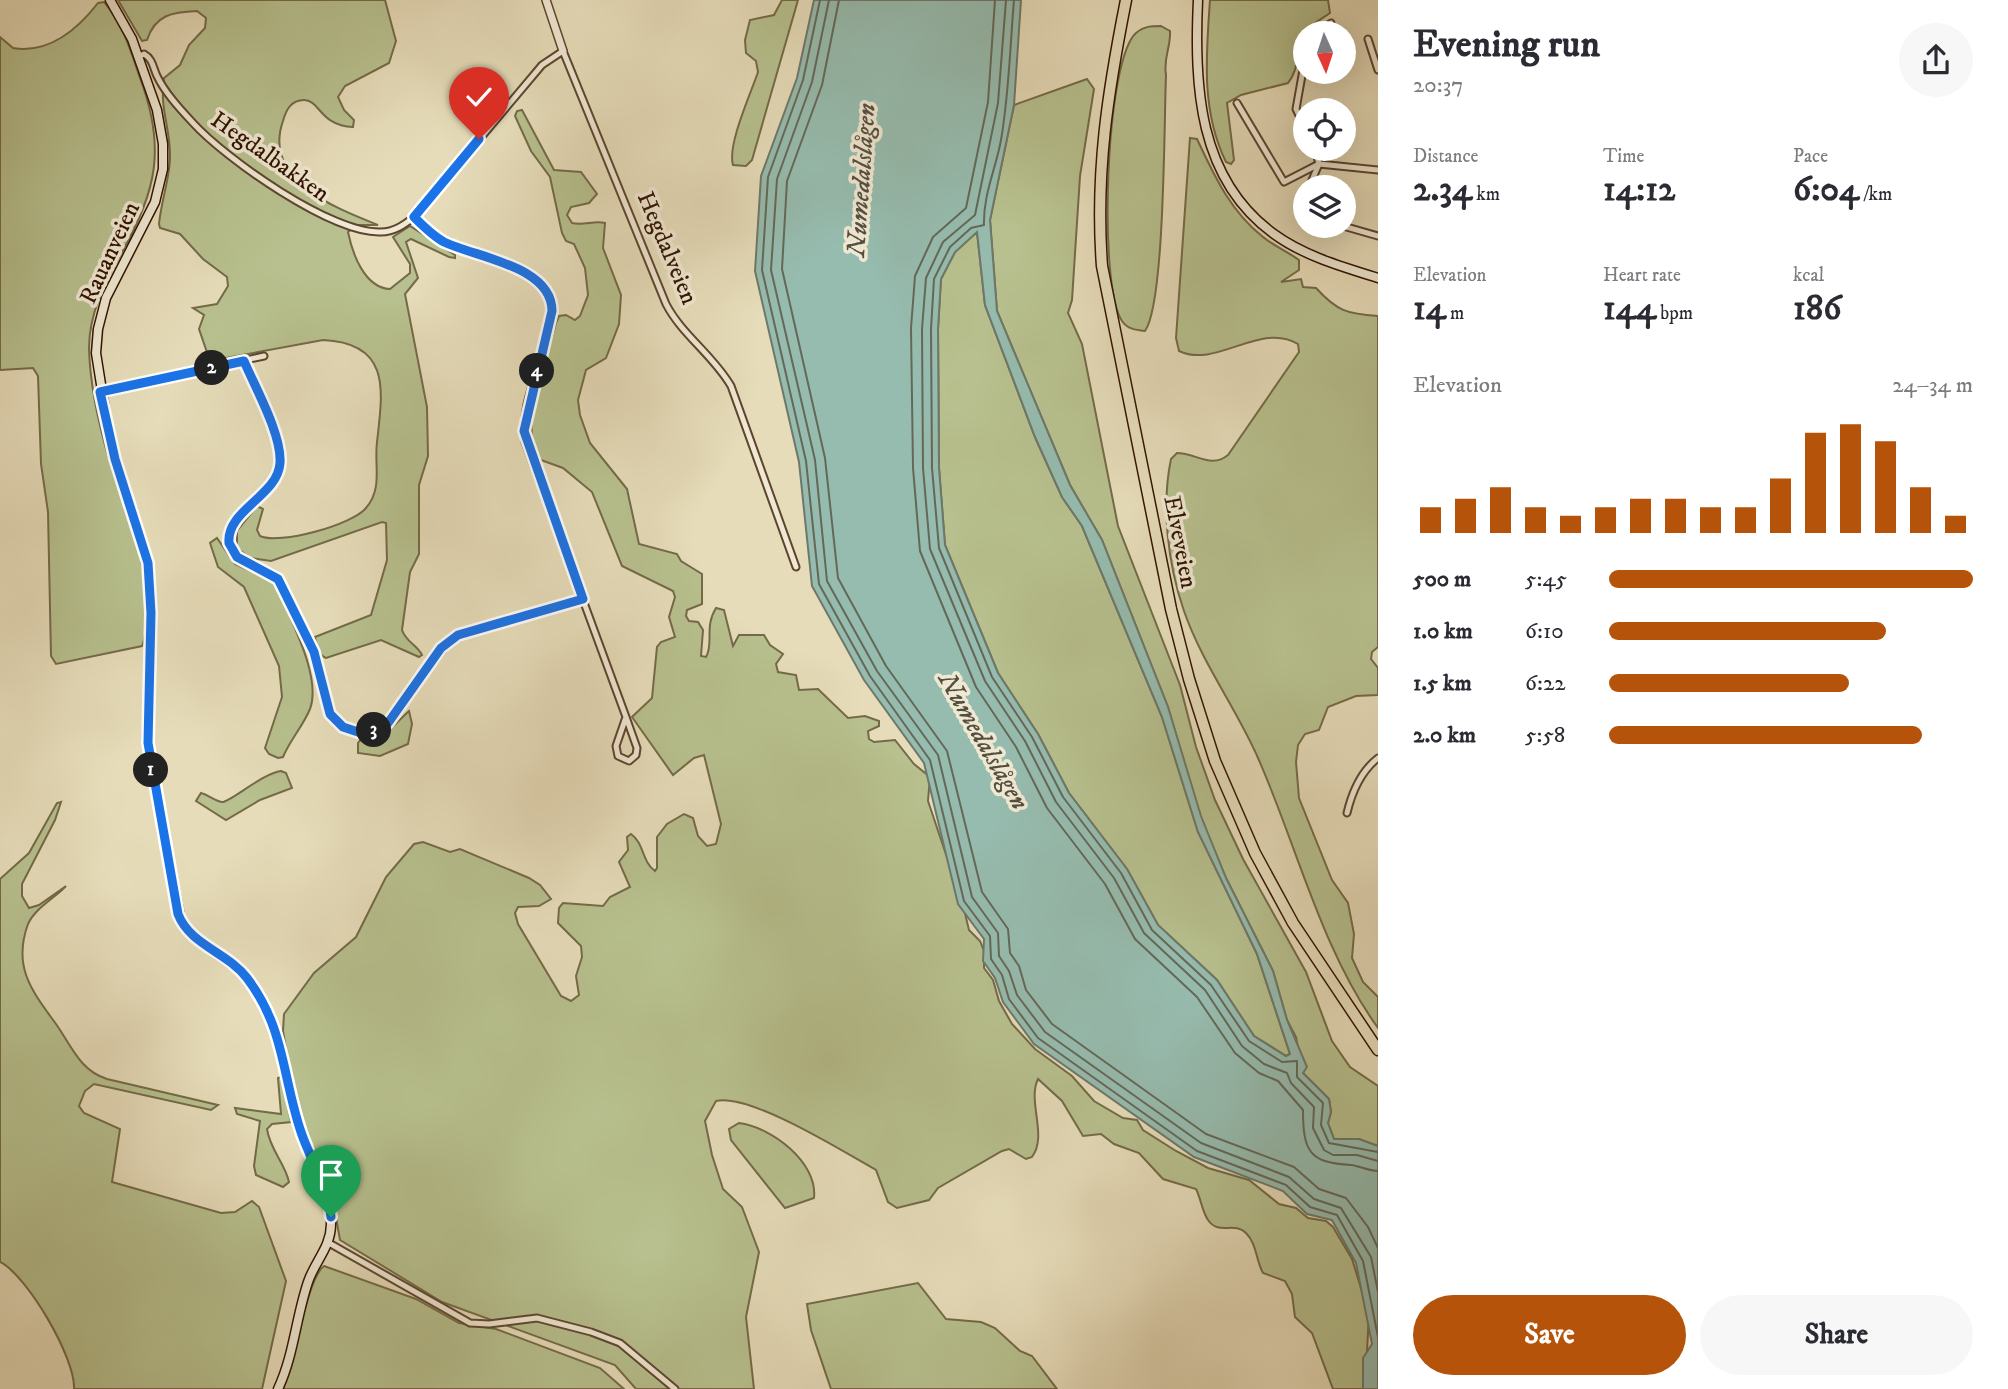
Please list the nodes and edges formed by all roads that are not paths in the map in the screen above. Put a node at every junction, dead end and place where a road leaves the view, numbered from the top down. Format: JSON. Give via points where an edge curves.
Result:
{"nodes":[{"id":1,"x":110,"y":0,"type":"edge"},
{"id":2,"x":547,"y":0,"type":"edge"},
{"id":3,"x":1126,"y":0,"type":"edge"},
{"id":4,"x":1198,"y":0,"type":"edge"},
{"id":5,"x":1368,"y":40,"type":"dead end"},
{"id":6,"x":563,"y":51,"type":"junction"},
{"id":7,"x":138,"y":57,"type":"junction"},
{"id":8,"x":1378,"y":70,"type":"edge"},
{"id":9,"x":1237,"y":103,"type":"dead end"},
{"id":10,"x":1318,"y":161,"type":"edge"},
{"id":11,"x":1319,"y":164,"type":"junction"},
{"id":12,"x":1378,"y":170,"type":"edge"},
{"id":13,"x":1314,"y":175,"type":"edge"},
{"id":14,"x":414,"y":217,"type":"junction"},
{"id":15,"x":1356,"y":230,"type":"edge"},
{"id":16,"x":1378,"y":236,"type":"edge"},
{"id":17,"x":1378,"y":278,"type":"edge"},
{"id":18,"x":264,"y":356,"type":"dead end"},
{"id":19,"x":244,"y":361,"type":"junction"},
{"id":20,"x":100,"y":392,"type":"junction"},
{"id":21,"x":796,"y":567,"type":"dead end"},
{"id":22,"x":583,"y":599,"type":"junction"},
{"id":23,"x":626,"y":718,"type":"junction"},
{"id":24,"x":1378,"y":758,"type":"edge"},
{"id":25,"x":1347,"y":813,"type":"dead end"},
{"id":26,"x":1378,"y":1050,"type":"edge"},
{"id":27,"x":329,"y":1243,"type":"junction"},
{"id":28,"x":278,"y":1389,"type":"edge"},
{"id":29,"x":675,"y":1389,"type":"edge"}],
"edges":[{"from":1,"to":7,"type":"main road","name":"Rauanveien"},
{"from":2,"to":6,"type":"street","name":"Hegdalveien"},
{"from":3,"to":26,"type":"highway","name":"Elveveien","via":[[1101,146],[1102,266],[1180,647],[1215,761],[1255,853],[1299,934]]},
{"from":4,"to":17,"type":"main road","via":[[1201,113],[1223,177],[1246,209],[1275,234],[1303,251]]},
{"from":5,"to":8,"type":"street"},
{"from":6,"to":14,"type":"street","via":[[542,65]]},
{"from":6,"to":21,"type":"street","name":"Hegdalveien","via":[[666,304],[731,386]]},
{"from":7,"to":14,"type":"street","name":"Hegdalbakken","via":[[149,57],[159,81],[219,148],[332,221],[384,232]]},
{"from":7,"to":20,"type":"main road","name":"Rauanveien","via":[[161,124],[163,169],[152,211],[99,319]]},
{"from":9,"to":11,"type":"street","via":[[1284,182]]},
{"from":10,"to":11,"type":"street"},
{"from":11,"to":12,"type":"street"},
{"from":11,"to":13,"type":"street"},
{"from":14,"to":22,"type":"street","via":[[442,241],[535,276],[549,292],[552,311],[524,431]]},
{"from":15,"to":16,"type":"street"},
{"from":18,"to":19,"type":"street"},
{"from":19,"to":20,"type":"street"},
{"from":19,"to":22,"type":"street","via":[[281,460],[276,477],[234,524],[229,543],[237,557],[272,573],[282,586],[314,652],[325,702],[335,721],[358,732],[377,729],[398,713],[450,640]]},
{"from":20,"to":27,"type":"main road","name":"Rauanveien","via":[[115,459],[148,563],[148,743],[178,914],[192,935],[245,976],[274,1024],[298,1123],[328,1196]]},
{"from":22,"to":23,"type":"street"},
{"from":23,"to":23,"type":"street","via":[[616,746],[618,756],[629,761],[637,748]]},
{"from":24,"to":25,"type":"street","via":[[1351,793]]},
{"from":27,"to":28,"type":"main road","name":"Rauanveien","via":[[307,1284]]},
{"from":27,"to":29,"type":"street","via":[[470,1323],[537,1318],[620,1343]]}]}
